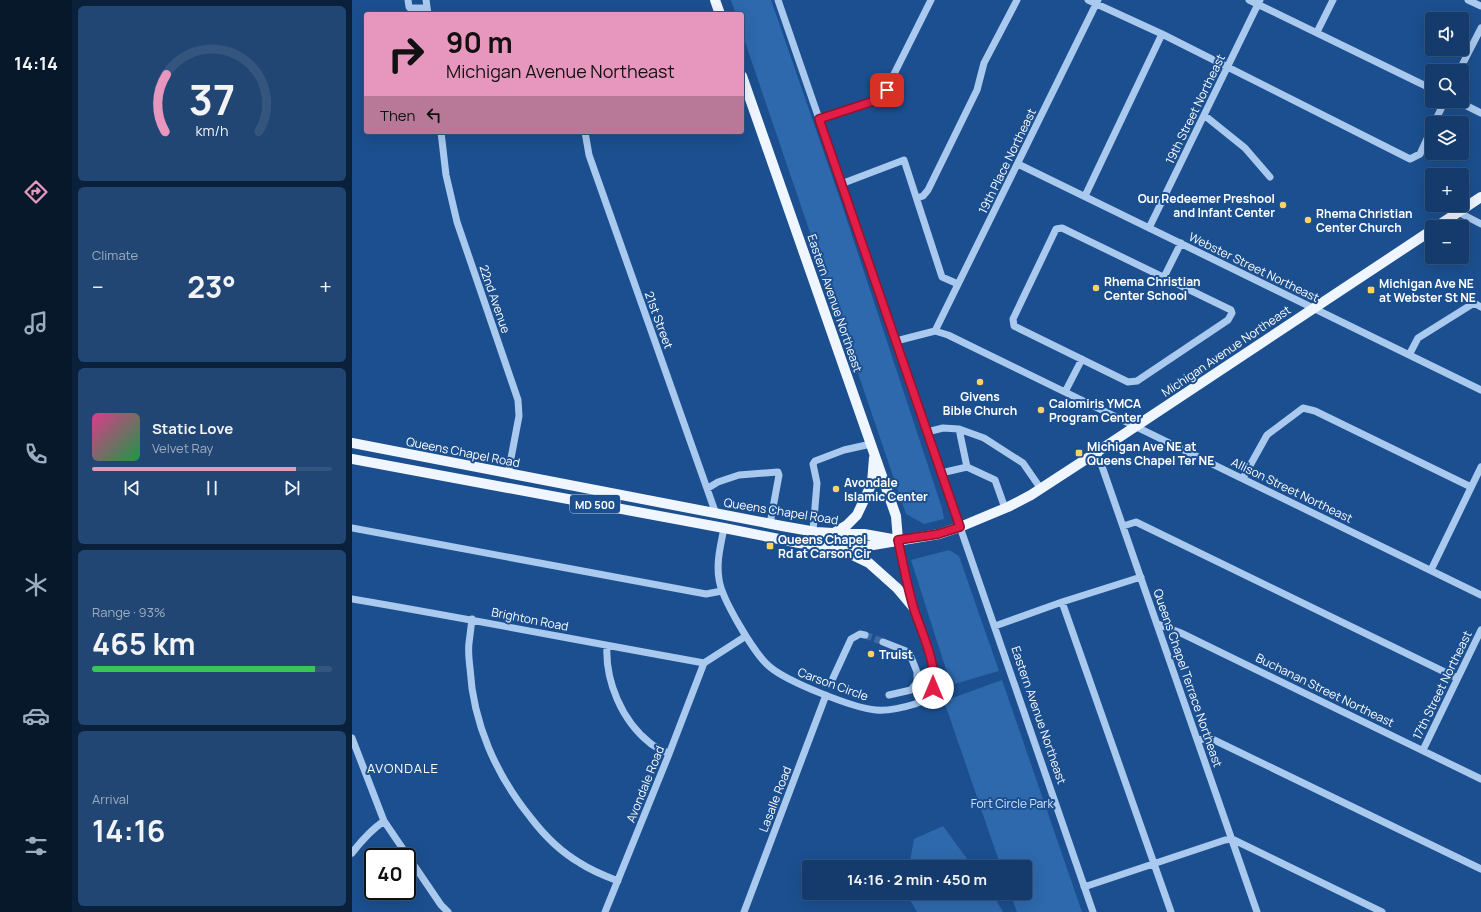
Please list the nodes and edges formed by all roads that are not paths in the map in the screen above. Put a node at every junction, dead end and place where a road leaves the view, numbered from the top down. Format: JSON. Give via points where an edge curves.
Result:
{"nodes":[{"id":1,"x":408,"y":0,"type":"edge"},
{"id":2,"x":715,"y":0,"type":"edge"},
{"id":3,"x":778,"y":0,"type":"edge"},
{"id":4,"x":931,"y":0,"type":"edge"},
{"id":5,"x":1017,"y":0,"type":"edge"},
{"id":6,"x":1088,"y":0,"type":"edge"},
{"id":7,"x":1249,"y":0,"type":"edge"},
{"id":8,"x":1333,"y":0,"type":"edge"},
{"id":9,"x":1468,"y":0,"type":"edge"},
{"id":10,"x":1097,"y":2,"type":"edge"},
{"id":11,"x":1259,"y":2,"type":"edge"},
{"id":12,"x":1481,"y":6,"type":"edge"},
{"id":13,"x":427,"y":7,"type":"edge"},
{"id":14,"x":719,"y":12,"type":"edge"},
{"id":15,"x":1481,"y":28,"type":"edge"},
{"id":16,"x":1317,"y":32,"type":"junction"},
{"id":17,"x":1162,"y":34,"type":"junction"},
{"id":18,"x":1463,"y":64,"type":"edge"},
{"id":19,"x":1228,"y":67,"type":"junction"},
{"id":20,"x":744,"y":82,"type":"edge"},
{"id":21,"x":1425,"y":86,"type":"edge"},
{"id":22,"x":1469,"y":107,"type":"edge"},
{"id":23,"x":1481,"y":113,"type":"edge"},
{"id":24,"x":1204,"y":115,"type":"junction"},
{"id":25,"x":819,"y":119,"type":"junction"},
{"id":26,"x":441,"y":134,"type":"edge"},
{"id":27,"x":585,"y":134,"type":"edge"},
{"id":28,"x":1425,"y":143,"type":"edge"},
{"id":29,"x":1018,"y":164,"type":"junction"},
{"id":30,"x":1270,"y":177,"type":"dead end"},
{"id":31,"x":841,"y":184,"type":"junction"},
{"id":32,"x":1085,"y":196,"type":"junction"},
{"id":33,"x":1481,"y":197,"type":"edge"},
{"id":34,"x":917,"y":198,"type":"junction"},
{"id":35,"x":1469,"y":205,"type":"edge"},
{"id":36,"x":1458,"y":212,"type":"joint"},
{"id":37,"x":1446,"y":220,"type":"edge"},
{"id":38,"x":1481,"y":224,"type":"edge"},
{"id":39,"x":1149,"y":228,"type":"junction"},
{"id":40,"x":1425,"y":235,"type":"edge"},
{"id":41,"x":1180,"y":243,"type":"junction"},
{"id":42,"x":1164,"y":277,"type":"junction"},
{"id":43,"x":958,"y":284,"type":"junction"},
{"id":44,"x":1481,"y":307,"type":"edge"},
{"id":45,"x":1314,"y":308,"type":"junction"},
{"id":46,"x":936,"y":331,"type":"junction"},
{"id":47,"x":896,"y":341,"type":"junction"},
{"id":48,"x":1410,"y":355,"type":"junction"},
{"id":49,"x":1082,"y":359,"type":"junction"},
{"id":50,"x":1481,"y":390,"type":"edge"},
{"id":51,"x":1065,"y":392,"type":"junction"},
{"id":52,"x":1136,"y":426,"type":"junction"},
{"id":53,"x":959,"y":430,"type":"junction"},
{"id":54,"x":927,"y":432,"type":"junction"},
{"id":55,"x":352,"y":443,"type":"edge"},
{"id":56,"x":873,"y":449,"type":"junction"},
{"id":57,"x":1098,"y":452,"type":"junction"},
{"id":58,"x":352,"y":459,"type":"edge"},
{"id":59,"x":967,"y":467,"type":"junction"},
{"id":60,"x":1481,"y":467,"type":"edge"},
{"id":61,"x":941,"y":473,"type":"junction"},
{"id":62,"x":508,"y":474,"type":"junction"},
{"id":63,"x":1243,"y":478,"type":"junction"},
{"id":64,"x":1471,"y":487,"type":"junction"},
{"id":65,"x":708,"y":488,"type":"junction"},
{"id":66,"x":1041,"y":489,"type":"junction"},
{"id":67,"x":1005,"y":508,"type":"junction"},
{"id":68,"x":716,"y":514,"type":"junction"},
{"id":69,"x":770,"y":524,"type":"junction"},
{"id":70,"x":1123,"y":526,"type":"junction"},
{"id":71,"x":960,"y":527,"type":"junction"},
{"id":72,"x":352,"y":528,"type":"edge"},
{"id":73,"x":724,"y":528,"type":"junction"},
{"id":74,"x":813,"y":531,"type":"junction"},
{"id":75,"x":832,"y":534,"type":"junction"},
{"id":76,"x":898,"y":540,"type":"junction"},
{"id":77,"x":838,"y":548,"type":"junction"},
{"id":78,"x":1431,"y":570,"type":"junction"},
{"id":79,"x":1141,"y":577,"type":"junction"},
{"id":80,"x":722,"y":591,"type":"junction"},
{"id":81,"x":1481,"y":595,"type":"edge"},
{"id":82,"x":352,"y":599,"type":"edge"},
{"id":83,"x":1062,"y":602,"type":"junction"},
{"id":84,"x":914,"y":607,"type":"junction"},
{"id":85,"x":472,"y":619,"type":"junction"},
{"id":86,"x":1158,"y":624,"type":"junction"},
{"id":87,"x":995,"y":626,"type":"junction"},
{"id":88,"x":1481,"y":630,"type":"edge"},
{"id":89,"x":865,"y":635,"type":"dead end"},
{"id":90,"x":746,"y":636,"type":"junction"},
{"id":91,"x":883,"y":642,"type":"tunnel mouth"},
{"id":92,"x":607,"y":646,"type":"junction"},
{"id":93,"x":704,"y":663,"type":"junction"},
{"id":94,"x":833,"y":678,"type":"dead end"},
{"id":95,"x":1457,"y":678,"type":"junction"},
{"id":96,"x":826,"y":695,"type":"junction"},
{"id":97,"x":889,"y":695,"type":"dead end"},
{"id":98,"x":352,"y":738,"type":"edge"},
{"id":99,"x":1198,"y":740,"type":"junction"},
{"id":100,"x":1422,"y":750,"type":"junction"},
{"id":101,"x":669,"y":754,"type":"junction"},
{"id":102,"x":1481,"y":779,"type":"edge"},
{"id":103,"x":384,"y":821,"type":"junction"},
{"id":104,"x":1232,"y":839,"type":"junction"},
{"id":105,"x":352,"y":853,"type":"edge"},
{"id":106,"x":1155,"y":864,"type":"junction"},
{"id":107,"x":1481,"y":869,"type":"edge"},
{"id":108,"x":618,"y":882,"type":"junction"},
{"id":109,"x":1084,"y":887,"type":"junction"},
{"id":110,"x":448,"y":912,"type":"edge"},
{"id":111,"x":605,"y":912,"type":"edge"},
{"id":112,"x":744,"y":912,"type":"edge"},
{"id":113,"x":1093,"y":912,"type":"edge"},
{"id":114,"x":1171,"y":912,"type":"edge"},
{"id":115,"x":1257,"y":912,"type":"edge"},
{"id":116,"x":1382,"y":912,"type":"edge"}],
"edges":[{"from":1,"to":13,"type":"street","via":[[410,8]]},
{"from":2,"to":14,"type":"main road"},
{"from":3,"to":25,"type":"street","name":"Eastern Avenue Northeast"},
{"from":4,"to":25,"type":"street","via":[[884,94],[874,101]]},
{"from":5,"to":34,"type":"street","via":[[984,63],[977,90],[928,190]]},
{"from":6,"to":10,"type":"street"},
{"from":7,"to":11,"type":"street"},
{"from":8,"to":16,"type":"street"},
{"from":9,"to":12,"type":"street"},
{"from":10,"to":17,"type":"street"},
{"from":10,"to":29,"type":"street","name":"19th Place Northeast"},
{"from":11,"to":16,"type":"street"},
{"from":11,"to":19,"type":"street","name":"19th Street Northeast"},
{"from":15,"to":18,"type":"street"},
{"from":16,"to":21,"type":"street"},
{"from":17,"to":19,"type":"street"},
{"from":17,"to":32,"type":"street"},
{"from":19,"to":24,"type":"street","name":"19th Street Northeast"},
{"from":19,"to":28,"type":"street","via":[[1410,160],[1420,154]]},
{"from":20,"to":56,"type":"main road","name":"Eastern Avenue Northeast"},
{"from":22,"to":23,"type":"street"},
{"from":24,"to":30,"type":"street","via":[[1245,148]]},
{"from":24,"to":39,"type":"street","name":"19th Street Northeast"},
{"from":25,"to":31,"type":"street","name":"Eastern Avenue Northeast"},
{"from":26,"to":62,"type":"street","name":"22nd Avenue","via":[[446,175],[457,222],[518,400],[519,416]]},
{"from":27,"to":65,"type":"street","name":"21st Street","via":[[589,155]]},
{"from":29,"to":32,"type":"street","name":"Webster Street Northeast"},
{"from":29,"to":43,"type":"street","name":"19th Place Northeast"},
{"from":31,"to":34,"type":"street","via":[[904,160]]},
{"from":31,"to":47,"type":"street","name":"Eastern Avenue Northeast"},
{"from":32,"to":39,"type":"street","name":"Webster Street Northeast"},
{"from":33,"to":35,"type":"main road"},
{"from":34,"to":43,"type":"street","via":[[942,277]]},
{"from":36,"to":37,"type":"main road"},
{"from":36,"to":38,"type":"street"},
{"from":39,"to":41,"type":"street","name":"Webster Street Northeast"},
{"from":40,"to":45,"type":"main road","name":"Michigan Avenue Northeast"},
{"from":41,"to":42,"type":"street"},
{"from":41,"to":45,"type":"street","name":"Webster Street Northeast"},
{"from":42,"to":49,"type":"street","via":[[1231,310],[1228,320],[1137,381],[1128,382]]},
{"from":42,"to":49,"type":"street","via":[[1062,228],[1056,229],[1013,319],[1014,326]]},
{"from":43,"to":46,"type":"street","name":"19th Place Northeast"},
{"from":44,"to":48,"type":"street","via":[[1474,303],[1418,338]]},
{"from":45,"to":48,"type":"street","name":"Webster Street Northeast"},
{"from":45,"to":52,"type":"main road","name":"Michigan Avenue Northeast"},
{"from":46,"to":47,"type":"street"},
{"from":46,"to":51,"type":"street","name":"Allison Street Northeast"},
{"from":47,"to":54,"type":"street","name":"Eastern Avenue Northeast"},
{"from":48,"to":50,"type":"street","name":"Webster Street Northeast"},
{"from":49,"to":51,"type":"street"},
{"from":51,"to":52,"type":"street","name":"Allison Street Northeast"},
{"from":52,"to":57,"type":"main road","name":"Michigan Avenue Northeast"},
{"from":52,"to":63,"type":"street","name":"Allison Street Northeast"},
{"from":53,"to":54,"type":"street","via":[[943,428]]},
{"from":53,"to":59,"type":"street"},
{"from":53,"to":66,"type":"street","via":[[984,438],[1023,463]]},
{"from":54,"to":61,"type":"street","name":"Eastern Avenue Northeast"},
{"from":55,"to":62,"type":"main road","name":"Queens Chapel Road","number":"MD 500"},
{"from":56,"to":74,"type":"street","via":[[844,450],[815,461],[813,464],[817,483]]},
{"from":56,"to":75,"type":"main road","via":[[872,483],[857,515]]},
{"from":56,"to":76,"type":"main road","name":"Eastern Avenue Northeast","via":[[896,516]]},
{"from":57,"to":66,"type":"main road","name":"Michigan Avenue Northeast"},
{"from":57,"to":70,"type":"street","name":"Queens Chapel Terrace Northeast"},
{"from":58,"to":73,"type":"main road","number":"MD 500"},
{"from":59,"to":61,"type":"street"},
{"from":59,"to":67,"type":"street","via":[[995,480]]},
{"from":60,"to":64,"type":"street"},
{"from":61,"to":71,"type":"street","name":"Eastern Avenue Northeast"},
{"from":62,"to":68,"type":"main road","name":"Queens Chapel Road","number":"MD 500"},
{"from":63,"to":64,"type":"street","via":[[1267,435],[1303,408],[1315,410]]},
{"from":63,"to":78,"type":"street","name":"Allison Street Northeast"},
{"from":64,"to":78,"type":"street"},
{"from":65,"to":68,"type":"street","name":"21st Street"},
{"from":65,"to":69,"type":"street","via":[[739,475],[778,472]]},
{"from":66,"to":67,"type":"main road","name":"Michigan Avenue Northeast"},
{"from":67,"to":71,"type":"main road","name":"Michigan Avenue Northeast"},
{"from":68,"to":69,"type":"main road","name":"Queens Chapel Road","number":"MD 500"},
{"from":69,"to":74,"type":"main road","name":"Queens Chapel Road","number":"MD 500"},
{"from":70,"to":79,"type":"street","name":"Queens Chapel Terrace Northeast"},
{"from":70,"to":95,"type":"street","via":[[1136,522]]},
{"from":71,"to":76,"type":"main road","name":"Michigan Avenue Northeast","via":[[933,535]]},
{"from":71,"to":87,"type":"street","name":"Eastern Avenue Northeast"},
{"from":72,"to":80,"type":"street","via":[[706,594]]},
{"from":73,"to":77,"type":"main road","number":"MD 500"},
{"from":73,"to":80,"type":"street","name":"Carson Circle","via":[[718,570]]},
{"from":74,"to":75,"type":"main road","name":"Queens Chapel Road","number":"MD 500"},
{"from":75,"to":76,"type":"main road","name":"Queens Chapel Road","number":"MD 500","via":[[864,534]]},
{"from":76,"to":77,"type":"main road","number":"MD 500"},
{"from":76,"to":84,"type":"street","name":"Carson Circle"},
{"from":77,"to":84,"type":"main road","via":[[869,563]]},
{"from":78,"to":81,"type":"street","name":"Allison Street Northeast"},
{"from":79,"to":83,"type":"street"},
{"from":79,"to":86,"type":"street","name":"Queens Chapel Terrace Northeast"},
{"from":80,"to":90,"type":"street","name":"Carson Circle"},
{"from":82,"to":85,"type":"street","name":"Brighton Road"},
{"from":83,"to":87,"type":"street"},
{"from":83,"to":106,"type":"street"},
{"from":84,"to":96,"type":"street","name":"Carson Circle","via":[[935,681],[926,700],[891,710],[875,710]]},
{"from":85,"to":92,"type":"street","name":"Brighton Road"},
{"from":85,"to":108,"type":"street","via":[[469,645],[470,680],[484,739],[501,775],[540,829],[559,847],[579,863]]},
{"from":86,"to":99,"type":"street","name":"Queens Chapel Terrace Northeast"},
{"from":86,"to":100,"type":"street","name":"Buchanan Street Northeast","via":[[1182,633]]},
{"from":87,"to":109,"type":"street","name":"Eastern Avenue Northeast"},
{"from":88,"to":95,"type":"street","name":"17th Street Northeast"},
{"from":89,"to":94,"type":"street","via":[[860,634],[850,639]]},
{"from":90,"to":93,"type":"street"},
{"from":90,"to":96,"type":"street","name":"Carson Circle","via":[[759,656],[777,672]]},
{"from":91,"to":97,"type":"street","via":[[906,651],[917,672],[917,682],[911,690]]},
{"from":92,"to":93,"type":"street","name":"Brighton Road"},
{"from":92,"to":101,"type":"street","via":[[609,676],[622,710],[650,744]]},
{"from":93,"to":101,"type":"street","name":"Avondale Road"},
{"from":95,"to":100,"type":"street","name":"17th Street Northeast"},
{"from":96,"to":112,"type":"street","name":"Lasalle Road"},
{"from":98,"to":103,"type":"street"},
{"from":99,"to":104,"type":"street","name":"Queens Chapel Terrace Northeast"},
{"from":99,"to":107,"type":"street","via":[[1210,738]]},
{"from":100,"to":102,"type":"street","name":"Buchanan Street Northeast"},
{"from":101,"to":108,"type":"street","name":"Avondale Road"},
{"from":103,"to":105,"type":"street","via":[[367,834]]},
{"from":103,"to":110,"type":"street"},
{"from":104,"to":106,"type":"street"},
{"from":104,"to":115,"type":"street","name":"Queens Chapel Terrace Northeast"},
{"from":104,"to":116,"type":"street"},
{"from":106,"to":109,"type":"street"},
{"from":106,"to":114,"type":"street"},
{"from":108,"to":111,"type":"street","name":"Avondale Road"},
{"from":109,"to":113,"type":"street","name":"Eastern Avenue Northeast"}]}
